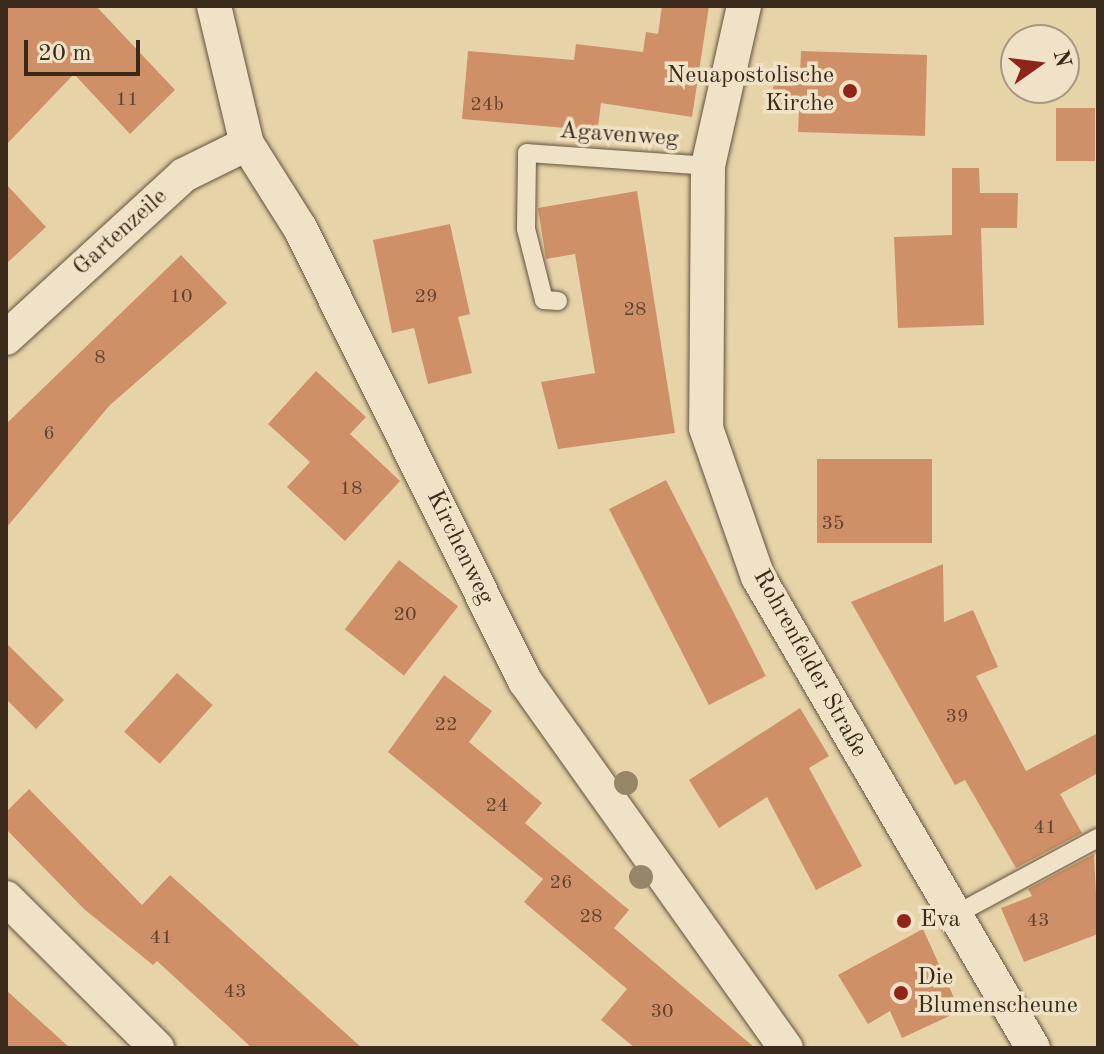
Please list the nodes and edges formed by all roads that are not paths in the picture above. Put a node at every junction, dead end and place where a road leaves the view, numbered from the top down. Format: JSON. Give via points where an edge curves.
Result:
{"nodes":[{"id":1,"x":214,"y":6,"type":"edge"},
{"id":2,"x":744,"y":6,"type":"edge"},
{"id":3,"x":247,"y":144,"type":"junction"},
{"id":4,"x":708,"y":166,"type":"junction"},
{"id":5,"x":558,"y":301,"type":"dead end"},
{"id":6,"x":6,"y":338,"type":"edge"},
{"id":7,"x":1098,"y":838,"type":"edge"},
{"id":8,"x":6,"y":898,"type":"edge"},
{"id":9,"x":953,"y":916,"type":"junction"},
{"id":10,"x":157,"y":1048,"type":"edge"},
{"id":11,"x":786,"y":1048,"type":"edge"},
{"id":12,"x":1033,"y":1048,"type":"edge"}],
"edges":[{"from":1,"to":3,"type":"street","name":"Kirchenweg"},
{"from":2,"to":4,"type":"street","name":"Rohrenfelder Straße"},
{"from":3,"to":6,"type":"street","name":"Gartenzeile","via":[[184,175]]},
{"from":3,"to":11,"type":"street","name":"Kirchenweg","via":[[300,228],[525,681]]},
{"from":4,"to":5,"type":"lane","name":"Agavenweg","via":[[527,153],[526,229],[544,300]]},
{"from":4,"to":9,"type":"street","name":"Rohrenfelder Straße","via":[[706,428],[758,577]]},
{"from":7,"to":9,"type":"lane"},
{"from":8,"to":10,"type":"street"},
{"from":9,"to":12,"type":"street","name":"Rohrenfelder Straße"}]}
